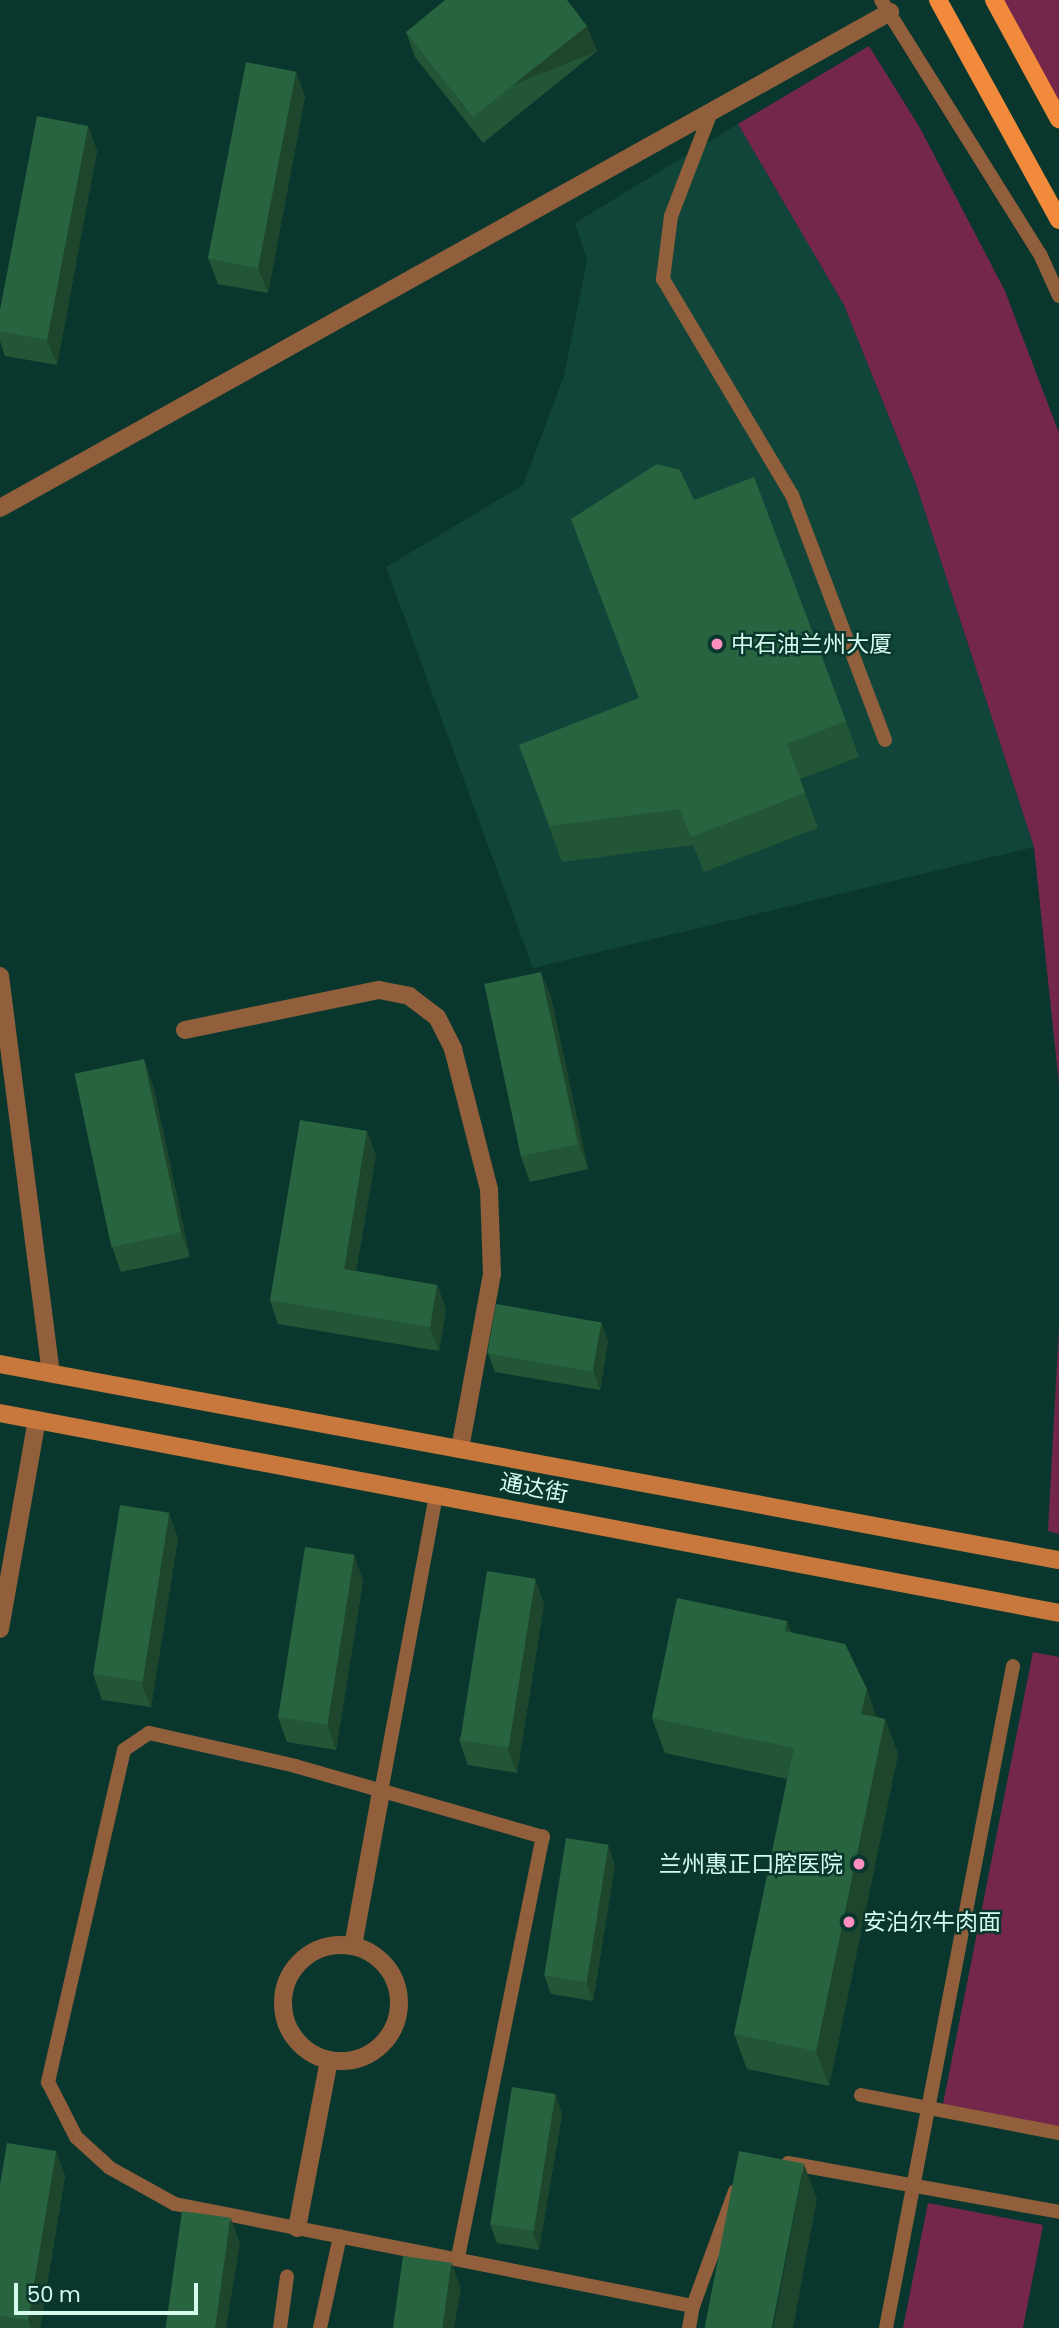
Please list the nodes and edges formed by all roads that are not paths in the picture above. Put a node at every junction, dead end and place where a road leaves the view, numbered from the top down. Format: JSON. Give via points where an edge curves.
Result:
{"nodes":[{"id":1,"x":938,"y":0,"type":"edge"},
{"id":2,"x":993,"y":0,"type":"edge"},
{"id":3,"x":885,"y":6,"type":"edge"},
{"id":4,"x":711,"y":112,"type":"junction"},
{"id":5,"x":1059,"y":119,"type":"edge"},
{"id":6,"x":1059,"y":220,"type":"edge"},
{"id":7,"x":1059,"y":296,"type":"edge"},
{"id":8,"x":0,"y":508,"type":"edge"},
{"id":9,"x":885,"y":740,"type":"dead end"},
{"id":10,"x":0,"y":976,"type":"edge"},
{"id":11,"x":185,"y":1030,"type":"dead end"},
{"id":12,"x":0,"y":1364,"type":"edge"},
{"id":13,"x":51,"y":1373,"type":"junction"},
{"id":14,"x":0,"y":1413,"type":"edge"},
{"id":15,"x":37,"y":1420,"type":"junction"},
{"id":16,"x":460,"y":1449,"type":"junction"},
{"id":17,"x":436,"y":1494,"type":"junction"},
{"id":18,"x":1059,"y":1560,"type":"edge"},
{"id":19,"x":1059,"y":1613,"type":"edge"},
{"id":20,"x":0,"y":1629,"type":"edge"},
{"id":21,"x":1013,"y":1666,"type":"dead end"},
{"id":22,"x":381,"y":1792,"type":"junction"},
{"id":23,"x":353,"y":1946,"type":"junction"},
{"id":24,"x":329,"y":2061,"type":"junction"},
{"id":25,"x":861,"y":2095,"type":"dead end"},
{"id":26,"x":928,"y":2108,"type":"junction"},
{"id":27,"x":1059,"y":2133,"type":"edge"},
{"id":28,"x":788,"y":2163,"type":"edge"},
{"id":29,"x":739,"y":2179,"type":"edge"},
{"id":30,"x":913,"y":2186,"type":"junction"},
{"id":31,"x":1059,"y":2212,"type":"edge"},
{"id":32,"x":296,"y":2228,"type":"junction"},
{"id":33,"x":340,"y":2236,"type":"junction"},
{"id":34,"x":458,"y":2257,"type":"junction"},
{"id":35,"x":287,"y":2276,"type":"dead end"},
{"id":36,"x":693,"y":2306,"type":"junction"},
{"id":37,"x":280,"y":2328,"type":"edge"},
{"id":38,"x":320,"y":2328,"type":"edge"},
{"id":39,"x":689,"y":2328,"type":"edge"},
{"id":40,"x":886,"y":2328,"type":"edge"}],
"edges":[{"from":1,"to":6,"type":"main road"},
{"from":2,"to":5,"type":"main road"},
{"from":3,"to":4,"type":"street"},
{"from":3,"to":7,"type":"lane","via":[[1040,254]]},
{"from":4,"to":8,"type":"street"},
{"from":4,"to":9,"type":"lane","via":[[671,216],[663,279],[792,495]]},
{"from":10,"to":13,"type":"street"},
{"from":11,"to":16,"type":"street","via":[[379,990],[409,996],[437,1017],[453,1049],[489,1189],[492,1274]]},
{"from":12,"to":13,"type":"main road","name":"通达街"},
{"from":13,"to":16,"type":"main road","name":"通达街"},
{"from":14,"to":15,"type":"main road","name":"通达街"},
{"from":15,"to":17,"type":"main road","name":"通达街"},
{"from":15,"to":20,"type":"street"},
{"from":16,"to":18,"type":"main road","name":"通达街"},
{"from":17,"to":19,"type":"main road","name":"通达街"},
{"from":17,"to":22,"type":"lane"},
{"from":21,"to":26,"type":"lane"},
{"from":22,"to":23,"type":"street"},
{"from":22,"to":32,"type":"lane","via":[[149,1733],[124,1750],[48,2082],[76,2137],[110,2168],[175,2204]]},
{"from":22,"to":34,"type":"lane","via":[[543,1837]]},
{"from":23,"to":24,"type":"street","via":[[390,1971],[398,2015],[373,2052]]},
{"from":23,"to":24,"type":"street","via":[[309,1954],[284,1991],[292,2035]]},
{"from":24,"to":32,"type":"street"},
{"from":25,"to":26,"type":"lane"},
{"from":26,"to":27,"type":"lane"},
{"from":26,"to":30,"type":"lane"},
{"from":28,"to":30,"type":"lane"},
{"from":29,"to":36,"type":"lane"},
{"from":30,"to":31,"type":"lane"},
{"from":30,"to":40,"type":"lane"},
{"from":32,"to":33,"type":"lane"},
{"from":33,"to":34,"type":"lane"},
{"from":33,"to":38,"type":"lane"},
{"from":34,"to":36,"type":"lane"},
{"from":35,"to":37,"type":"lane"},
{"from":36,"to":39,"type":"lane"}]}
